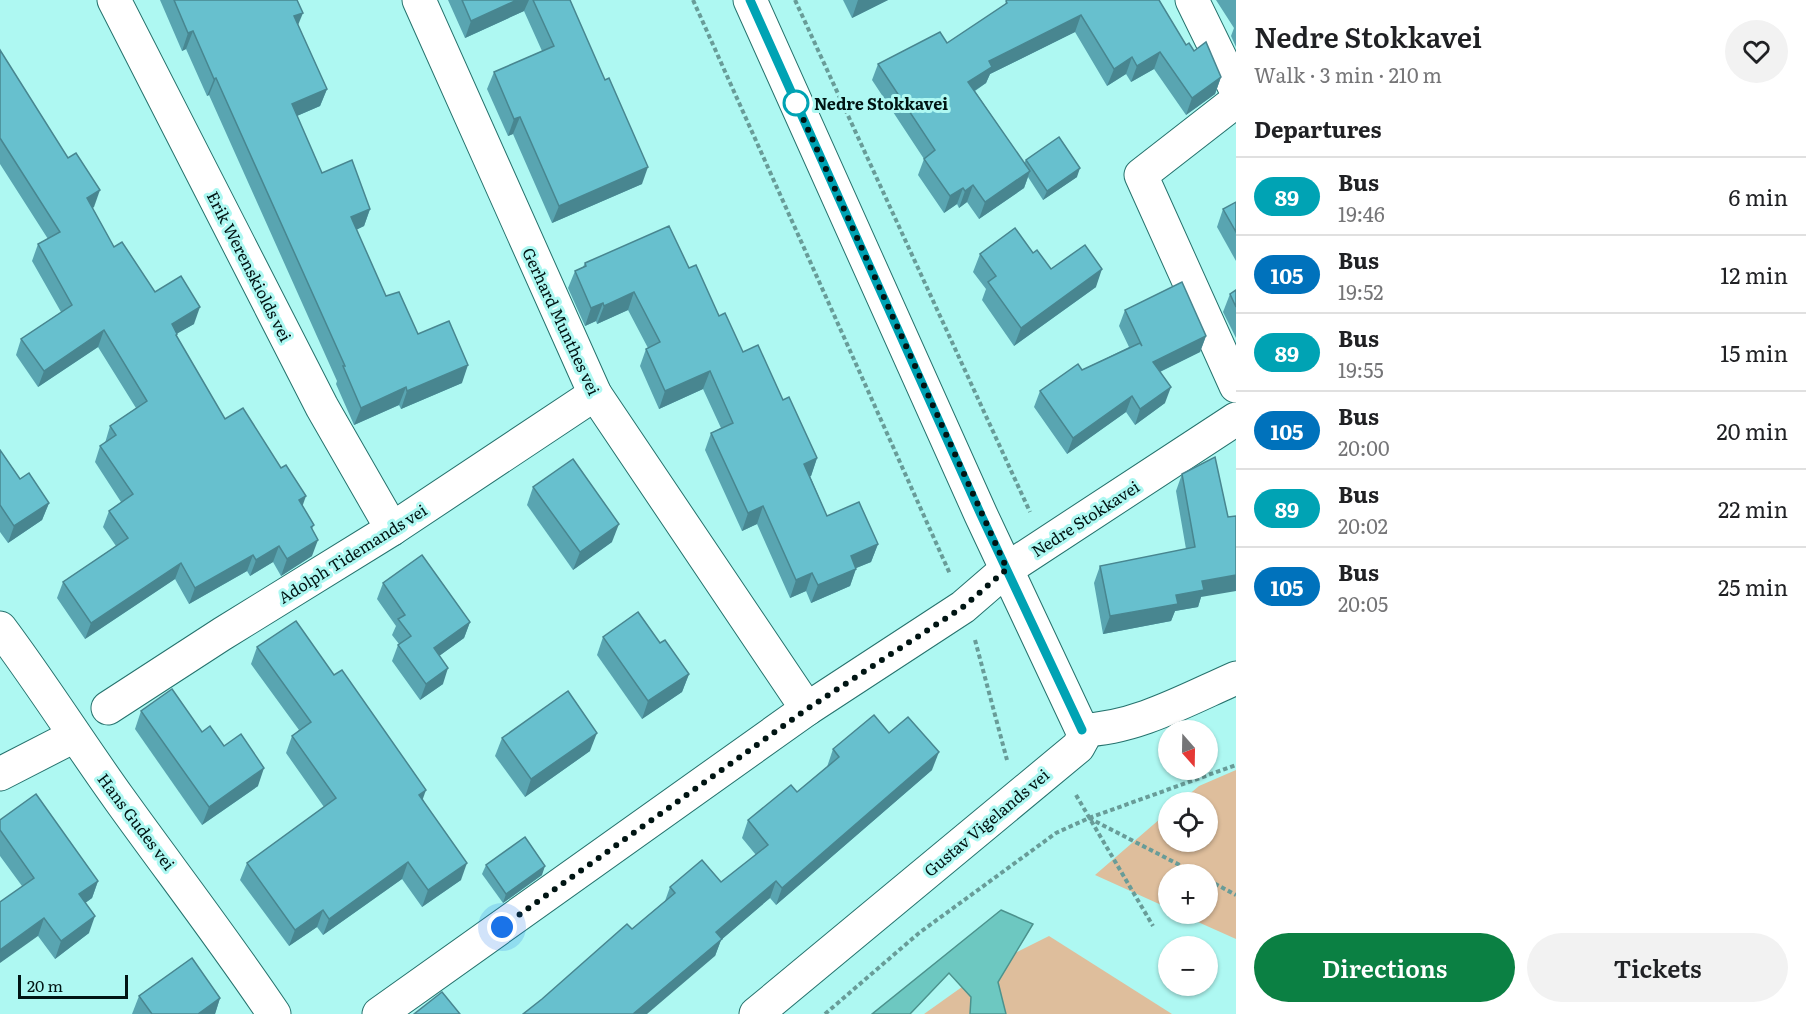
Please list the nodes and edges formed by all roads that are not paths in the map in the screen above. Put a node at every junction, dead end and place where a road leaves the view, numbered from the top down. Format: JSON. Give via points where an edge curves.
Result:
{"nodes":[{"id":1,"x":114,"y":0,"type":"edge"},
{"id":2,"x":419,"y":0,"type":"edge"},
{"id":3,"x":750,"y":0,"type":"edge"},
{"id":4,"x":1192,"y":0,"type":"edge"},
{"id":5,"x":1236,"y":90,"type":"edge"},
{"id":6,"x":1236,"y":101,"type":"edge"},
{"id":7,"x":1236,"y":386,"type":"edge"},
{"id":8,"x":595,"y":394,"type":"junction"},
{"id":9,"x":1236,"y":419,"type":"edge"},
{"id":10,"x":392,"y":529,"type":"junction"},
{"id":11,"x":1007,"y":569,"type":"junction"},
{"id":12,"x":0,"y":628,"type":"edge"},
{"id":13,"x":1236,"y":678,"type":"edge"},
{"id":14,"x":108,"y":708,"type":"dead end"},
{"id":15,"x":807,"y":709,"type":"junction"},
{"id":16,"x":1082,"y":730,"type":"junction"},
{"id":17,"x":74,"y":736,"type":"junction"},
{"id":18,"x":0,"y":774,"type":"edge"},
{"id":19,"x":274,"y":1014,"type":"edge"},
{"id":20,"x":379,"y":1014,"type":"edge"},
{"id":21,"x":756,"y":1014,"type":"edge"}],
"edges":[{"from":1,"to":10,"type":"street","name":"Erik Werenskiolds vei","via":[[322,407]]},
{"from":2,"to":8,"type":"street","name":"Gerhard Munthes vei"},
{"from":3,"to":11,"type":"street"},
{"from":4,"to":5,"type":"street"},
{"from":6,"to":7,"type":"street","via":[[1142,175]]},
{"from":8,"to":10,"type":"street","name":"Adolph Tidemands vei"},
{"from":8,"to":15,"type":"street","name":"Gerhard Munthes vei"},
{"from":9,"to":11,"type":"street","name":"Nedre Stokkavei"},
{"from":10,"to":14,"type":"street","name":"Adolph Tidemands vei"},
{"from":11,"to":15,"type":"street","name":"Nedre Stokkavei","via":[[963,607]]},
{"from":11,"to":16,"type":"street"},
{"from":12,"to":17,"type":"street","name":"Hans Gudes vei"},
{"from":13,"to":16,"type":"street","via":[[1137,719],[1100,730]]},
{"from":15,"to":20,"type":"street","name":"Nedre Stokkavei"},
{"from":16,"to":21,"type":"street","name":"Gustav Vigelands vei","via":[[1078,747]]},
{"from":17,"to":18,"type":"street"},
{"from":17,"to":19,"type":"street","name":"Hans Gudes vei"}]}
